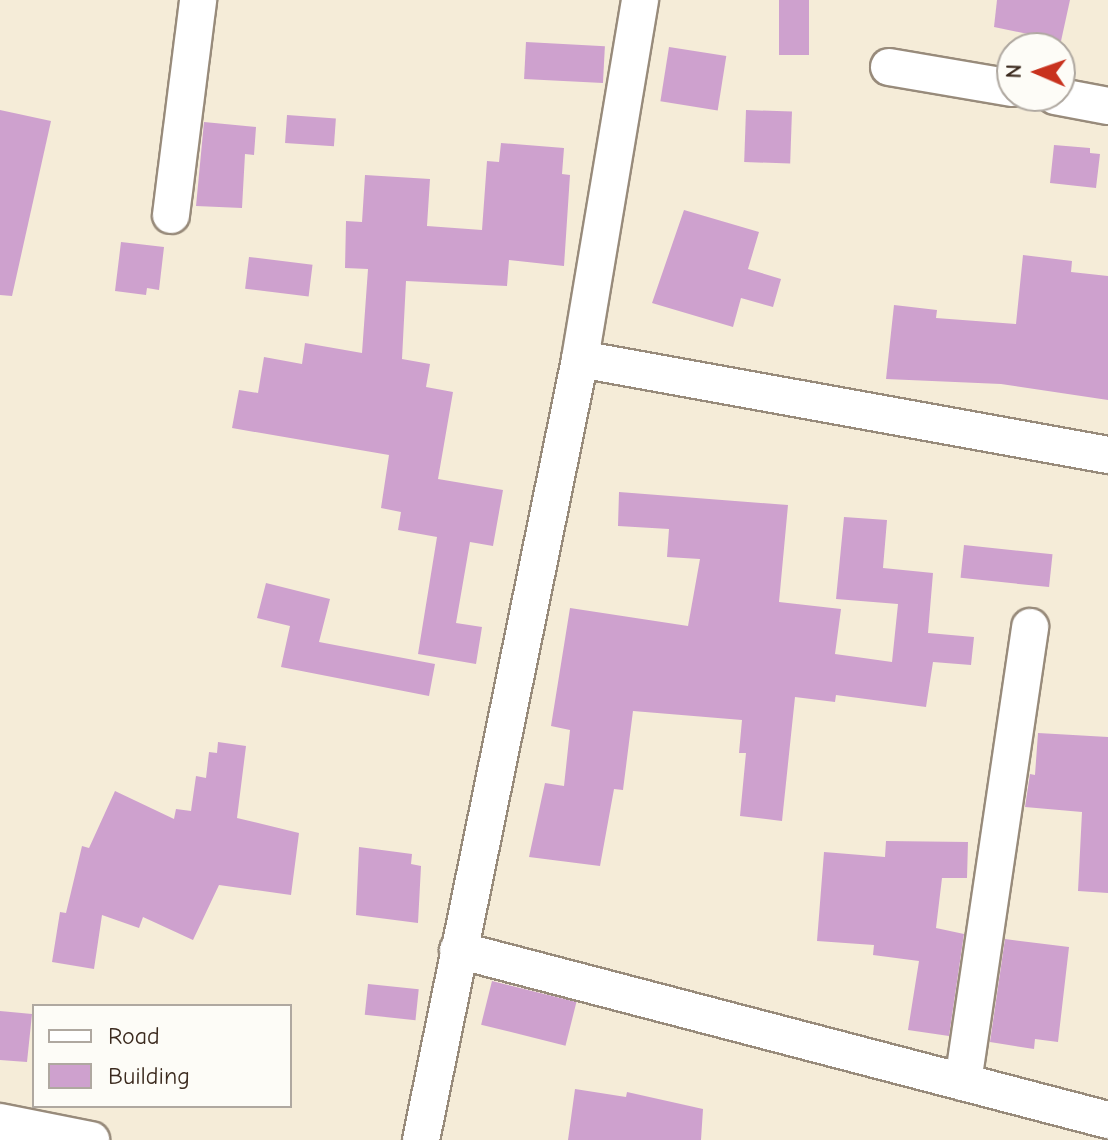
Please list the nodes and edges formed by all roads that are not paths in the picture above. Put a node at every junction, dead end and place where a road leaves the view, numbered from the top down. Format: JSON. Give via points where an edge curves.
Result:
{"nodes":[{"id":1,"x":198,"y":0,"type":"edge"},
{"id":2,"x":640,"y":0,"type":"edge"},
{"id":3,"x":889,"y":67,"type":"dead end"},
{"id":4,"x":996,"y":85,"type":"edge"},
{"id":5,"x":1076,"y":100,"type":"edge"},
{"id":6,"x":1108,"y":106,"type":"edge"},
{"id":7,"x":171,"y":215,"type":"dead end"},
{"id":8,"x":580,"y":359,"type":"junction"},
{"id":9,"x":1108,"y":455,"type":"edge"},
{"id":10,"x":1030,"y":627,"type":"dead end"},
{"id":11,"x":458,"y":950,"type":"junction"},
{"id":12,"x":963,"y":1082,"type":"junction"},
{"id":13,"x":1108,"y":1120,"type":"edge"},
{"id":14,"x":10,"y":1129,"type":"edge"},
{"id":15,"x":91,"y":1140,"type":"edge"},
{"id":16,"x":421,"y":1140,"type":"edge"}],
"edges":[{"from":1,"to":7,"type":"street"},
{"from":2,"to":8,"type":"street"},
{"from":3,"to":4,"type":"street"},
{"from":5,"to":6,"type":"street"},
{"from":8,"to":9,"type":"street"},
{"from":8,"to":11,"type":"street"},
{"from":10,"to":12,"type":"street"},
{"from":11,"to":12,"type":"street"},
{"from":11,"to":16,"type":"street"},
{"from":12,"to":13,"type":"street"},
{"from":14,"to":15,"type":"street"}]}
